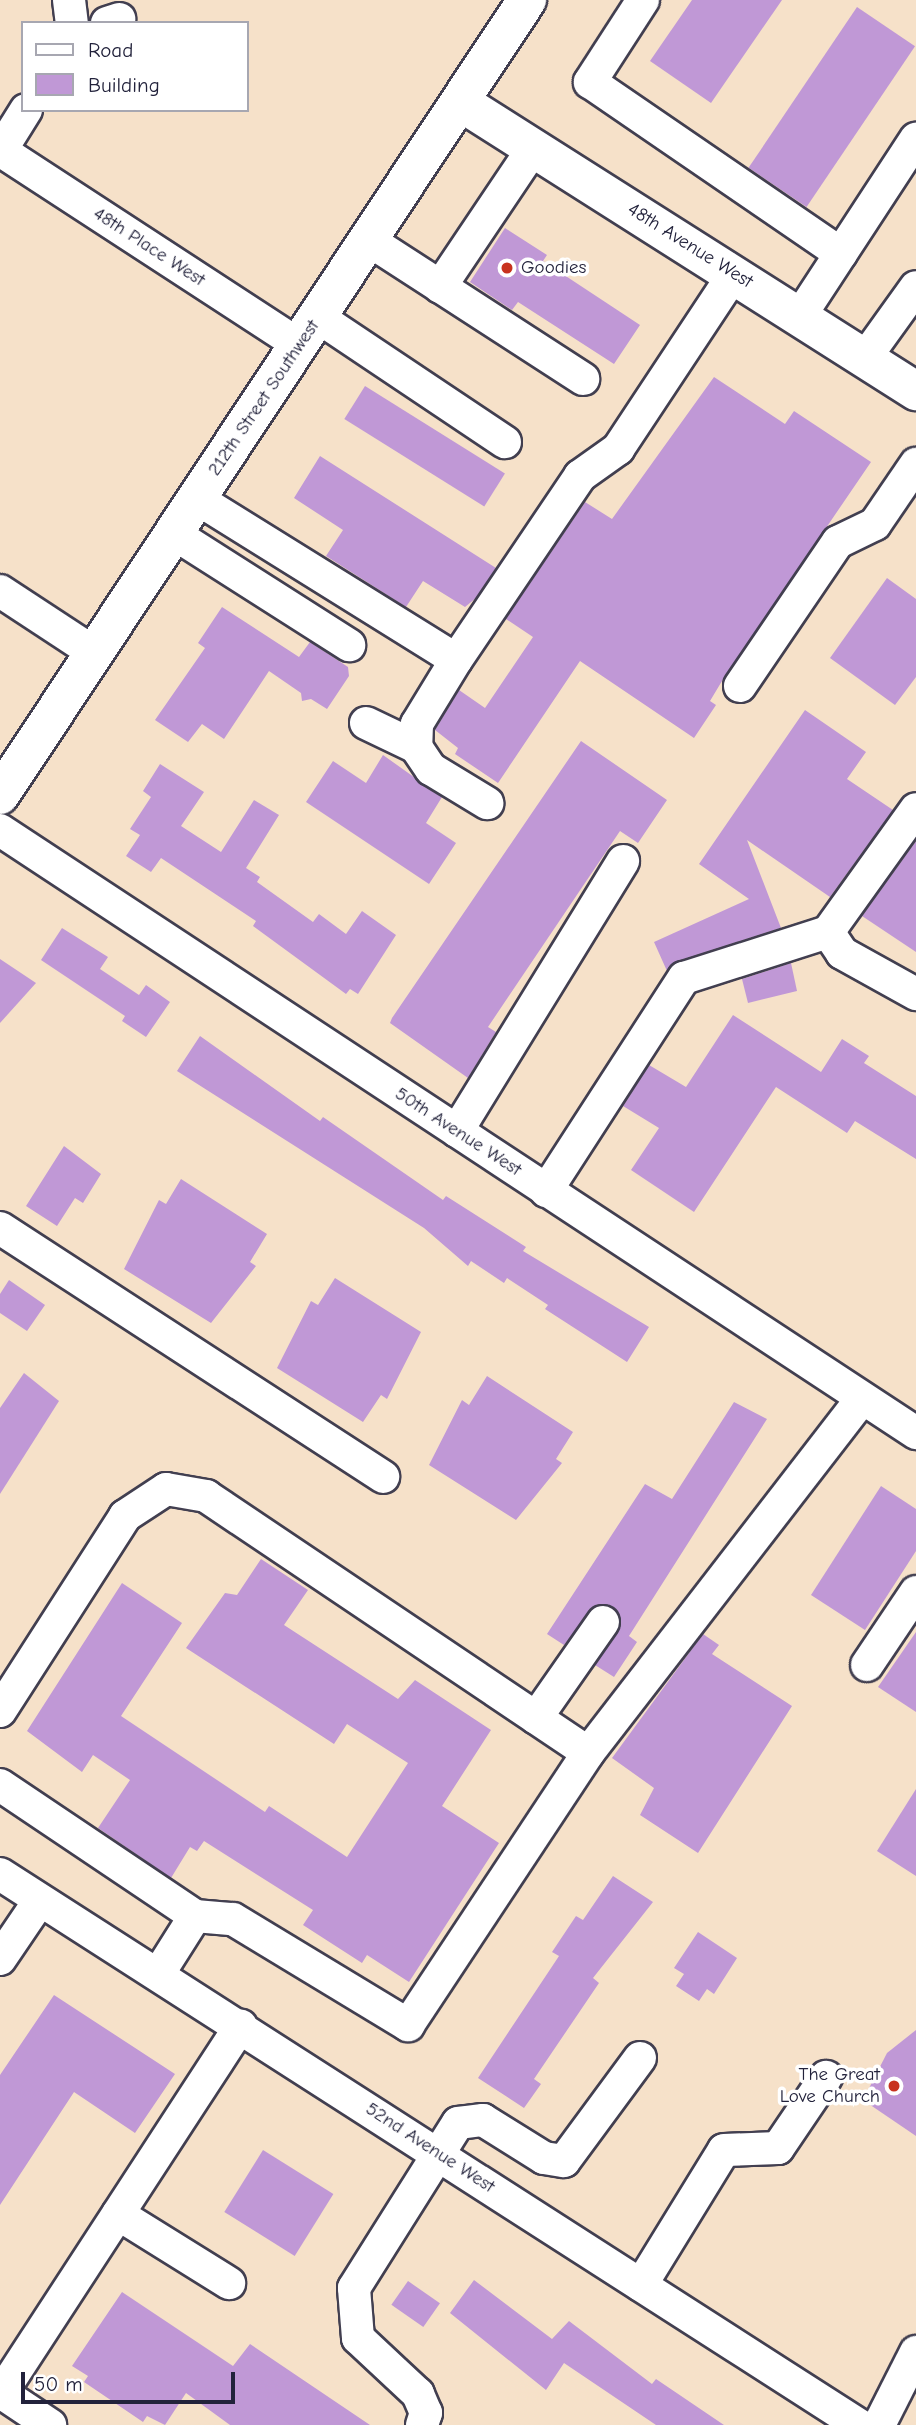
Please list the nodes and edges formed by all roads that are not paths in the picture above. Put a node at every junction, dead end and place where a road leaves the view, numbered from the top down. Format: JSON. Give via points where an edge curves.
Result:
{"nodes":[{"id":1,"x":69,"y":0,"type":"edge"},
{"id":2,"x":527,"y":0,"type":"edge"},
{"id":3,"x":643,"y":0,"type":"edge"},
{"id":4,"x":72,"y":21,"type":"edge"},
{"id":5,"x":462,"y":103,"type":"junction"},
{"id":6,"x":25,"y":112,"type":"edge"},
{"id":7,"x":916,"y":139,"type":"edge"},
{"id":8,"x":534,"y":147,"type":"junction"},
{"id":9,"x":1,"y":150,"type":"edge"},
{"id":10,"x":370,"y":241,"type":"junction"},
{"id":11,"x":841,"y":254,"type":"junction"},
{"id":12,"x":734,"y":274,"type":"junction"},
{"id":13,"x":440,"y":287,"type":"junction"},
{"id":14,"x":916,"y":287,"type":"edge"},
{"id":15,"x":800,"y":316,"type":"junction"},
{"id":16,"x":308,"y":331,"type":"junction"},
{"id":17,"x":865,"y":358,"type":"junction"},
{"id":18,"x":583,"y":379,"type":"dead end"},
{"id":19,"x":916,"y":391,"type":"edge"},
{"id":20,"x":505,"y":442,"type":"dead end"},
{"id":21,"x":916,"y":464,"type":"edge"},
{"id":22,"x":196,"y":498,"type":"junction"},
{"id":23,"x":173,"y":533,"type":"junction"},
{"id":24,"x":0,"y":591,"type":"edge"},
{"id":25,"x":349,"y":645,"type":"dead end"},
{"id":26,"x":93,"y":652,"type":"junction"},
{"id":27,"x":456,"y":660,"type":"junction"},
{"id":28,"x":740,"y":686,"type":"dead end"},
{"id":29,"x":366,"y":723,"type":"dead end"},
{"id":30,"x":416,"y":747,"type":"junction"},
{"id":31,"x":0,"y":795,"type":"edge"},
{"id":32,"x":487,"y":803,"type":"dead end"},
{"id":33,"x":916,"y":809,"type":"edge"},
{"id":34,"x":0,"y":830,"type":"edge"},
{"id":35,"x":623,"y":861,"type":"dead end"},
{"id":36,"x":828,"y":932,"type":"junction"},
{"id":37,"x":916,"y":994,"type":"edge"},
{"id":38,"x":457,"y":1131,"type":"junction"},
{"id":39,"x":546,"y":1191,"type":"junction"},
{"id":40,"x":0,"y":1227,"type":"edge"},
{"id":41,"x":862,"y":1399,"type":"junction"},
{"id":42,"x":916,"y":1433,"type":"edge"},
{"id":43,"x":383,"y":1477,"type":"dead end"},
{"id":44,"x":916,"y":1592,"type":"edge"},
{"id":45,"x":603,"y":1622,"type":"dead end"},
{"id":46,"x":867,"y":1665,"type":"dead end"},
{"id":47,"x":0,"y":1711,"type":"edge"},
{"id":48,"x":537,"y":1718,"type":"junction"},
{"id":49,"x":588,"y":1753,"type":"junction"},
{"id":50,"x":0,"y":1785,"type":"edge"},
{"id":51,"x":0,"y":1874,"type":"edge"},
{"id":52,"x":40,"y":1900,"type":"junction"},
{"id":53,"x":195,"y":1916,"type":"junction"},
{"id":54,"x":0,"y":1959,"type":"edge"},
{"id":55,"x":159,"y":1973,"type":"junction"},
{"id":56,"x":241,"y":2026,"type":"junction"},
{"id":57,"x":640,"y":2058,"type":"dead end"},
{"id":58,"x":826,"y":2077,"type":"dead end"},
{"id":59,"x":438,"y":2153,"type":"junction"},
{"id":60,"x":118,"y":2214,"type":"junction"},
{"id":61,"x":229,"y":2283,"type":"dead end"},
{"id":62,"x":641,"y":2285,"type":"junction"},
{"id":63,"x":916,"y":2352,"type":"edge"},
{"id":64,"x":1,"y":2394,"type":"edge"},
{"id":65,"x":50,"y":2425,"type":"edge"},
{"id":66,"x":422,"y":2425,"type":"edge"},
{"id":67,"x":859,"y":2425,"type":"edge"},
{"id":68,"x":879,"y":2425,"type":"edge"}],
"edges":[{"from":1,"to":4,"type":"street"},
{"from":2,"to":5,"type":"main road","name":"212th Street Southwest"},
{"from":3,"to":11,"type":"street","via":[[590,82]]},
{"from":5,"to":8,"type":"main road","name":"48th Avenue West"},
{"from":5,"to":10,"type":"main road","name":"212th Street Southwest"},
{"from":6,"to":9,"type":"street"},
{"from":7,"to":11,"type":"street"},
{"from":8,"to":12,"type":"main road","name":"48th Avenue West"},
{"from":8,"to":13,"type":"street"},
{"from":9,"to":16,"type":"street","name":"48th Place West"},
{"from":10,"to":13,"type":"street"},
{"from":10,"to":16,"type":"main road","name":"212th Street Southwest"},
{"from":11,"to":15,"type":"street"},
{"from":12,"to":15,"type":"main road","name":"48th Avenue West"},
{"from":12,"to":27,"type":"street","via":[[618,449],[580,476]]},
{"from":13,"to":18,"type":"street"},
{"from":14,"to":17,"type":"street"},
{"from":15,"to":17,"type":"main road","name":"48th Avenue West"},
{"from":16,"to":20,"type":"street","name":"48th Place West"},
{"from":16,"to":22,"type":"main road","name":"212th Street Southwest"},
{"from":17,"to":19,"type":"main road","name":"48th Avenue West"},
{"from":21,"to":28,"type":"street","via":[[875,524],[838,542]]},
{"from":22,"to":23,"type":"main road","name":"212th Street Southwest"},
{"from":22,"to":27,"type":"street"},
{"from":23,"to":25,"type":"street"},
{"from":23,"to":26,"type":"main road","name":"212th Street Southwest"},
{"from":24,"to":26,"type":"street"},
{"from":26,"to":31,"type":"main road","name":"212th Street Southwest"},
{"from":27,"to":30,"type":"street","via":[[416,724]]},
{"from":29,"to":30,"type":"street"},
{"from":30,"to":32,"type":"street","via":[[431,769]]},
{"from":33,"to":36,"type":"street"},
{"from":34,"to":38,"type":"street","name":"50th Avenue West"},
{"from":35,"to":38,"type":"street"},
{"from":36,"to":37,"type":"street","via":[[842,953]]},
{"from":36,"to":39,"type":"street","via":[[684,978]]},
{"from":38,"to":39,"type":"street","name":"50th Avenue West"},
{"from":39,"to":41,"type":"street","name":"50th Avenue West"},
{"from":40,"to":43,"type":"street"},
{"from":41,"to":42,"type":"street","name":"50th Avenue West"},
{"from":41,"to":49,"type":"street"},
{"from":44,"to":46,"type":"street"},
{"from":45,"to":48,"type":"street"},
{"from":47,"to":48,"type":"street","via":[[125,1516],[166,1489],[206,1496]]},
{"from":48,"to":49,"type":"street"},
{"from":49,"to":53,"type":"street","via":[[408,2025],[233,1919]]},
{"from":50,"to":53,"type":"street"},
{"from":51,"to":52,"type":"street","name":"52nd Avenue West"},
{"from":52,"to":54,"type":"street"},
{"from":52,"to":55,"type":"street","name":"52nd Avenue West"},
{"from":53,"to":55,"type":"street"},
{"from":55,"to":56,"type":"street","name":"52nd Avenue West"},
{"from":56,"to":59,"type":"street","name":"52nd Avenue West"},
{"from":56,"to":60,"type":"street"},
{"from":57,"to":59,"type":"street","via":[[564,2161],[544,2158],[470,2118],[458,2123]]},
{"from":58,"to":62,"type":"street","via":[[778,2148],[724,2150]]},
{"from":59,"to":62,"type":"street","name":"52nd Avenue West"},
{"from":59,"to":66,"type":"street","via":[[354,2288],[358,2338],[418,2394],[426,2413]]},
{"from":60,"to":61,"type":"street"},
{"from":60,"to":64,"type":"street"},
{"from":62,"to":67,"type":"street","name":"52nd Avenue West"},
{"from":63,"to":68,"type":"street"},
{"from":64,"to":65,"type":"street"}]}
